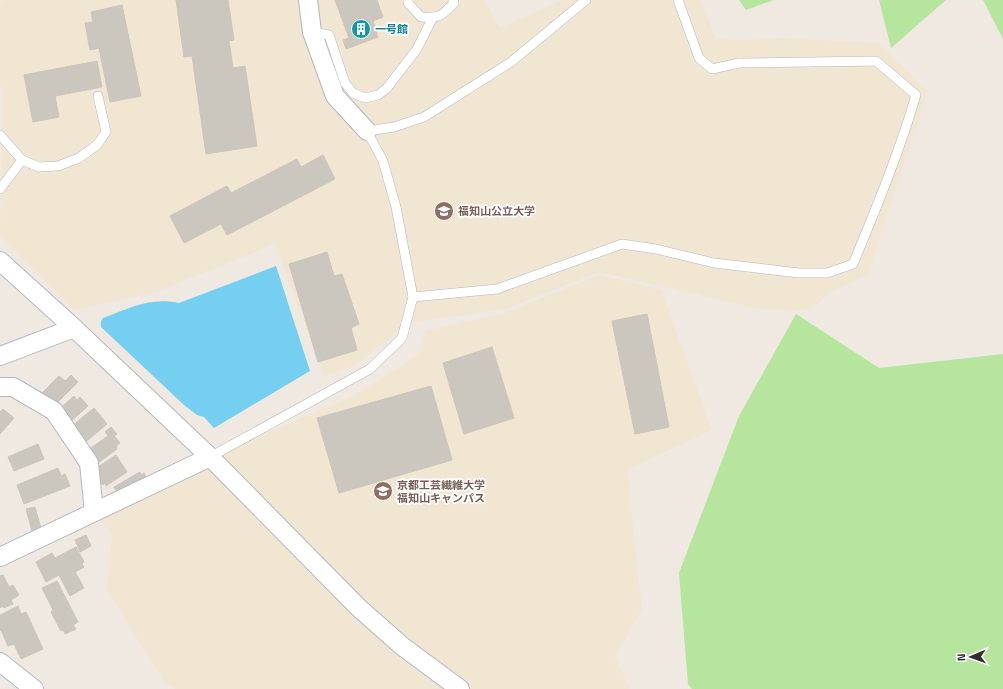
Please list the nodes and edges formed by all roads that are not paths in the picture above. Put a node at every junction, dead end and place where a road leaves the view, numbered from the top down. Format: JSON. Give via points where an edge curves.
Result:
{"nodes":[{"id":1,"x":308,"y":0,"type":"edge"},
{"id":2,"x":408,"y":0,"type":"edge"},
{"id":3,"x":454,"y":0,"type":"edge"},
{"id":4,"x":586,"y":0,"type":"edge"},
{"id":5,"x":678,"y":0,"type":"edge"},
{"id":6,"x":432,"y":17,"type":"junction"},
{"id":7,"x":312,"y":32,"type":"junction"},
{"id":8,"x":98,"y":96,"type":"dead end"},
{"id":9,"x":367,"y":131,"type":"junction"},
{"id":10,"x":0,"y":135,"type":"edge"},
{"id":11,"x":22,"y":160,"type":"junction"},
{"id":12,"x":0,"y":189,"type":"edge"},
{"id":13,"x":0,"y":261,"type":"edge"},
{"id":14,"x":413,"y":297,"type":"junction"},
{"id":15,"x":74,"y":328,"type":"junction"},
{"id":16,"x":0,"y":356,"type":"edge"},
{"id":17,"x":0,"y":387,"type":"edge"},
{"id":18,"x":210,"y":457,"type":"junction"},
{"id":19,"x":94,"y":512,"type":"junction"},
{"id":20,"x":0,"y":557,"type":"edge"},
{"id":21,"x":0,"y":662,"type":"edge"},
{"id":22,"x":34,"y":689,"type":"edge"},
{"id":23,"x":460,"y":689,"type":"edge"}],
"edges":[{"from":1,"to":7,"type":"street"},
{"from":2,"to":6,"type":"lane","via":[[421,16]]},
{"from":3,"to":6,"type":"lane","via":[[440,17]]},
{"from":4,"to":9,"type":"lane","via":[[511,62],[424,117],[394,127]]},
{"from":5,"to":14,"type":"lane","via":[[699,58],[712,69],[739,63],[876,61],[916,95],[884,191],[853,264],[827,273],[799,273],[714,263],[622,244],[497,289]]},
{"from":6,"to":7,"type":"lane","via":[[417,49],[387,88],[378,95],[365,98],[353,93],[345,83],[329,35]]},
{"from":7,"to":9,"type":"street","via":[[335,96]]},
{"from":8,"to":11,"type":"lane","via":[[106,132],[96,145],[79,158],[58,166],[39,167]]},
{"from":9,"to":14,"type":"lane","via":[[383,161],[396,207]]},
{"from":10,"to":11,"type":"lane"},
{"from":11,"to":12,"type":"lane"},
{"from":13,"to":15,"type":"street"},
{"from":14,"to":18,"type":"lane","via":[[402,338],[370,369]]},
{"from":15,"to":16,"type":"street"},
{"from":15,"to":18,"type":"street"},
{"from":17,"to":19,"type":"street","via":[[13,387],[54,411],[89,463]]},
{"from":18,"to":19,"type":"street"},
{"from":18,"to":23,"type":"street","via":[[359,608],[402,646]]},
{"from":19,"to":20,"type":"street"},
{"from":21,"to":22,"type":"street"}]}
